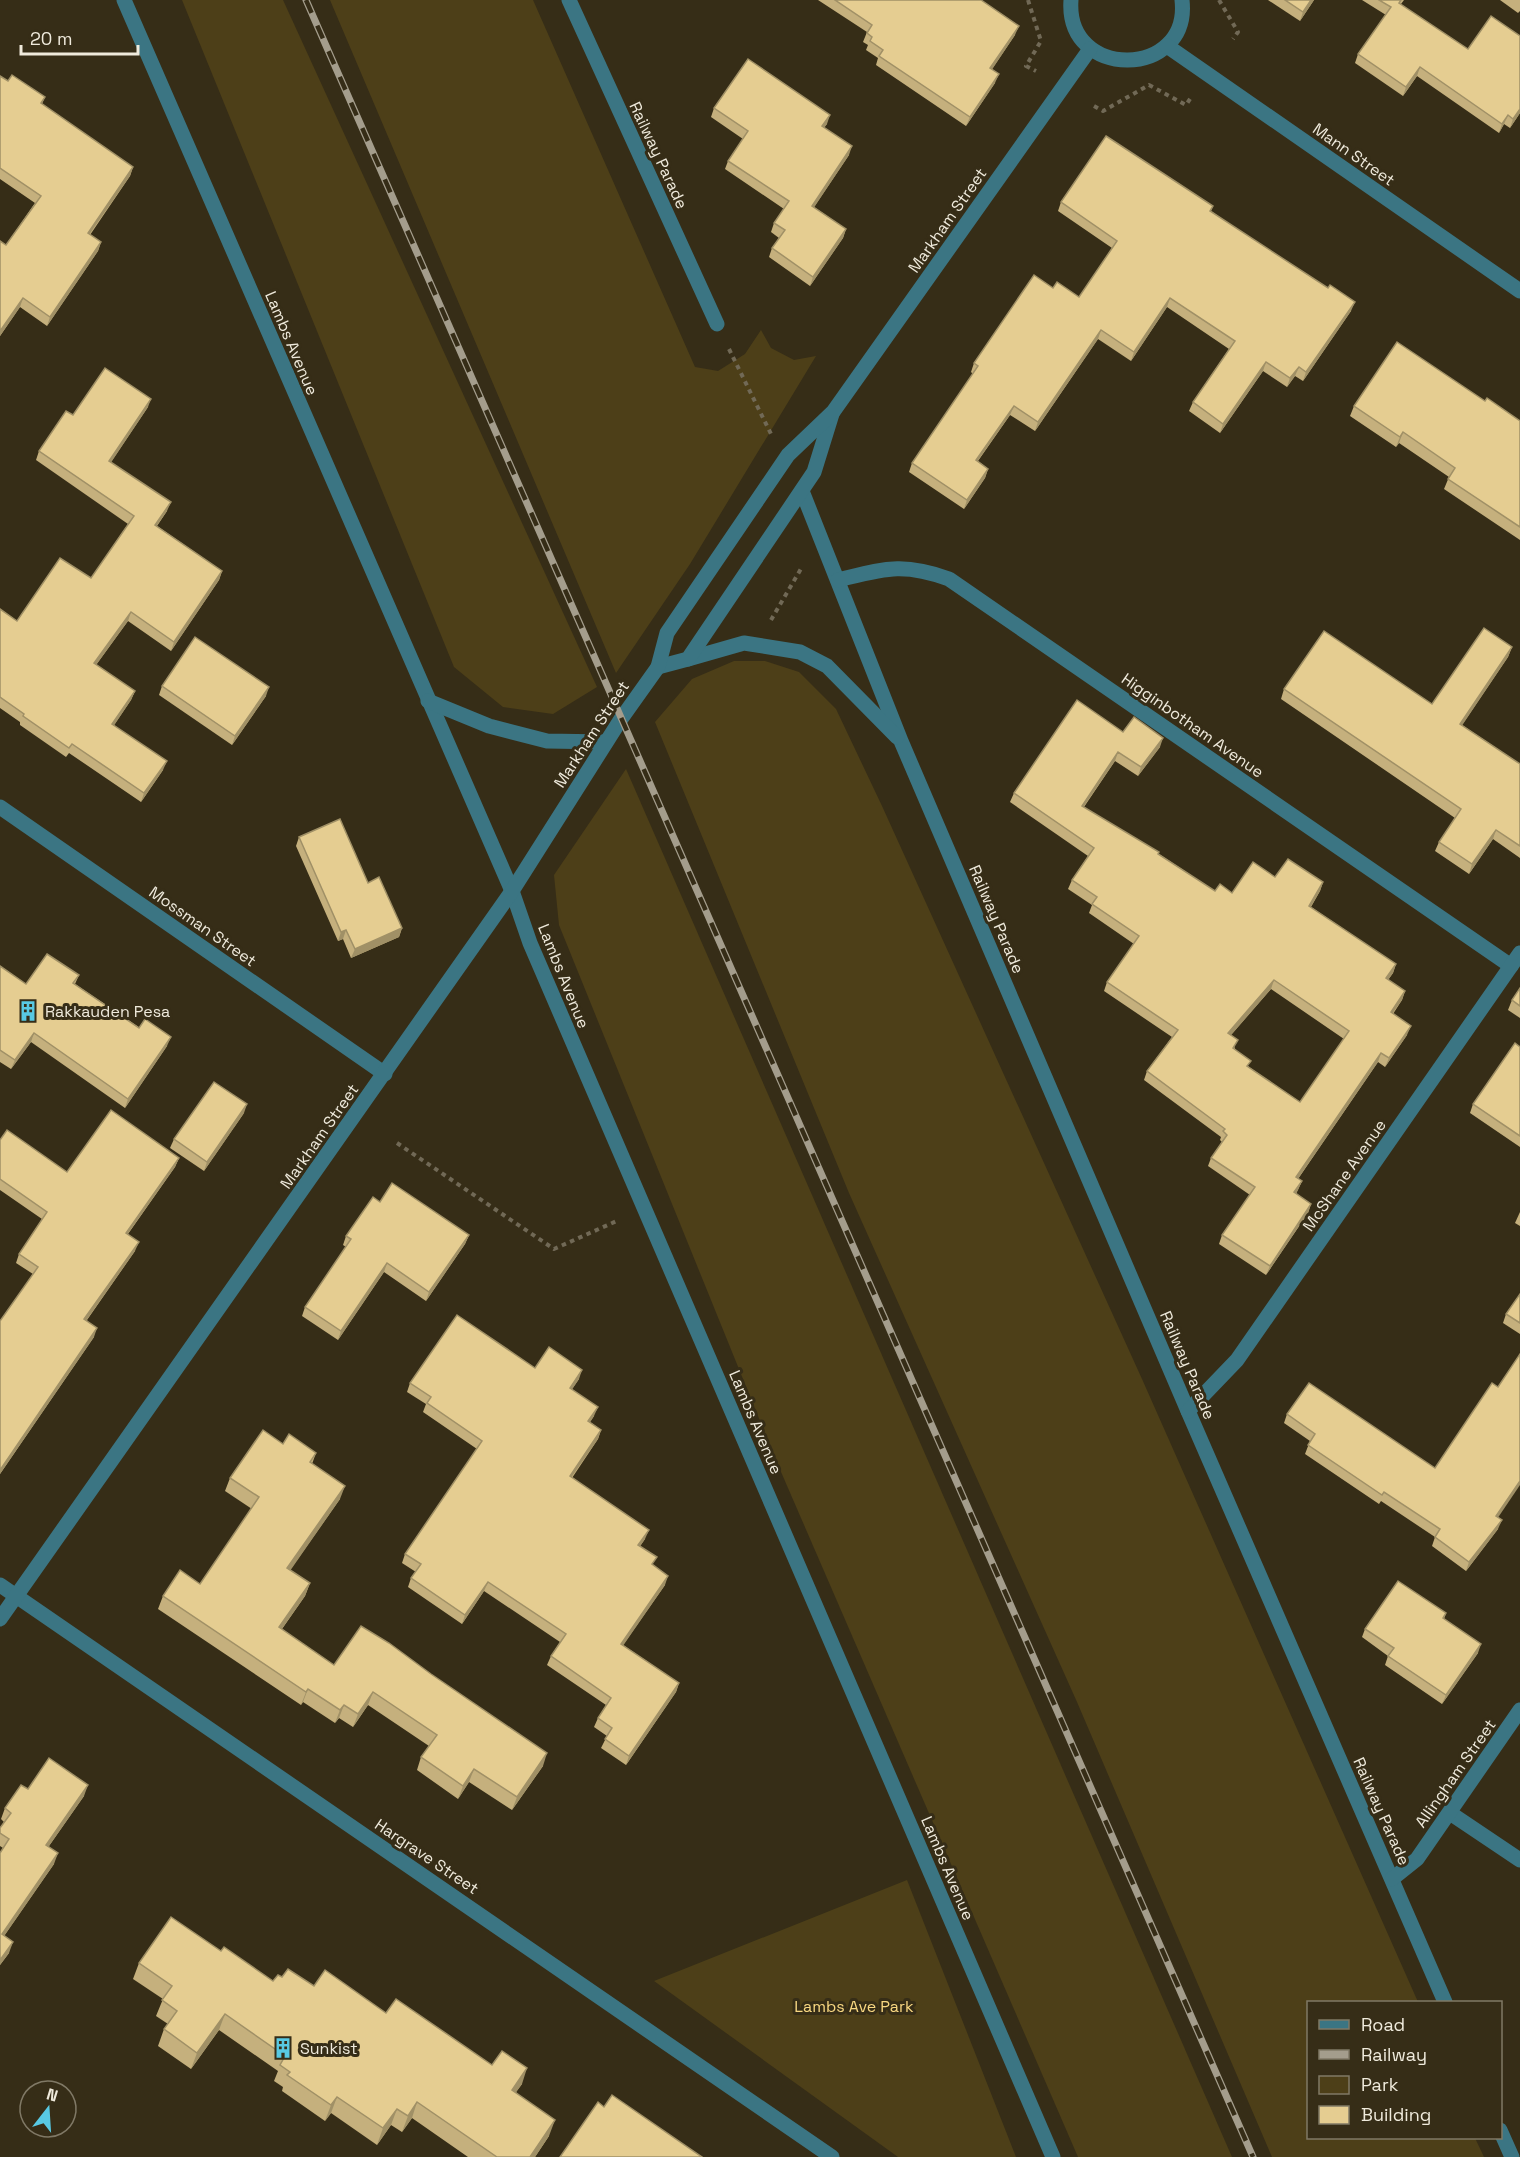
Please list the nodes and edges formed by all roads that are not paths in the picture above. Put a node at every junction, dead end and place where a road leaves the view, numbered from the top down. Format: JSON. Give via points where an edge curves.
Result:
{"nodes":[{"id":1,"x":124,"y":0,"type":"edge"},
{"id":2,"x":568,"y":0,"type":"edge"},
{"id":3,"x":1071,"y":0,"type":"edge"},
{"id":4,"x":1182,"y":0,"type":"edge"},
{"id":5,"x":1167,"y":46,"type":"junction"},
{"id":6,"x":1090,"y":49,"type":"junction"},
{"id":7,"x":1520,"y":291,"type":"edge"},
{"id":8,"x":717,"y":324,"type":"dead end"},
{"id":9,"x":833,"y":412,"type":"junction"},
{"id":10,"x":802,"y":491,"type":"junction"},
{"id":11,"x":838,"y":580,"type":"junction"},
{"id":12,"x":688,"y":659,"type":"junction"},
{"id":13,"x":658,"y":667,"type":"junction"},
{"id":14,"x":428,"y":701,"type":"junction"},
{"id":15,"x":901,"y":741,"type":"junction"},
{"id":16,"x":606,"y":742,"type":"junction"},
{"id":17,"x":0,"y":807,"type":"edge"},
{"id":18,"x":512,"y":891,"type":"junction"},
{"id":19,"x":1520,"y":952,"type":"edge"},
{"id":20,"x":1511,"y":966,"type":"junction"},
{"id":21,"x":385,"y":1074,"type":"junction"},
{"id":22,"x":1188,"y":1411,"type":"junction"},
{"id":23,"x":0,"y":1586,"type":"edge"},
{"id":24,"x":16,"y":1596,"type":"junction"},
{"id":25,"x":0,"y":1619,"type":"edge"},
{"id":26,"x":1520,"y":1710,"type":"edge"},
{"id":27,"x":1450,"y":1813,"type":"junction"},
{"id":28,"x":1520,"y":1860,"type":"edge"},
{"id":29,"x":1392,"y":1879,"type":"junction"},
{"id":30,"x":1445,"y":2001,"type":"edge"},
{"id":31,"x":1502,"y":2134,"type":"edge"},
{"id":32,"x":832,"y":2157,"type":"edge"},
{"id":33,"x":1053,"y":2157,"type":"edge"},
{"id":34,"x":1512,"y":2157,"type":"edge"}],
"edges":[{"from":1,"to":14,"type":"street","name":"Lambs Avenue"},
{"from":2,"to":8,"type":"street","name":"Railway Parade"},
{"from":3,"to":6,"type":"street","via":[[1074,27]]},
{"from":4,"to":5,"type":"street","via":[[1180,26]]},
{"from":5,"to":6,"type":"street","via":[[1144,59],[1128,62],[1111,60]]},
{"from":5,"to":7,"type":"street","name":"Mann Street"},
{"from":6,"to":9,"type":"street","name":"Markham Street"},
{"from":9,"to":10,"type":"street","name":"Markham Street","via":[[814,472]]},
{"from":9,"to":13,"type":"street","name":"Markham Street","via":[[788,455],[667,633]]},
{"from":10,"to":11,"type":"street","name":"Railway Parade"},
{"from":10,"to":12,"type":"street","name":"Markham Street"},
{"from":11,"to":15,"type":"street","name":"Railway Parade"},
{"from":11,"to":20,"type":"street","name":"Higginbotham Avenue","via":[[891,568],[923,570],[949,579]]},
{"from":12,"to":13,"type":"street"},
{"from":12,"to":15,"type":"street","name":"Railway Parade","via":[[744,643],[800,652],[826,666]]},
{"from":13,"to":16,"type":"street","name":"Markham Street"},
{"from":14,"to":16,"type":"street","via":[[489,726],[547,741]]},
{"from":14,"to":18,"type":"street","name":"Lambs Avenue"},
{"from":15,"to":22,"type":"street","name":"Railway Parade"},
{"from":16,"to":18,"type":"street","name":"Markham Street"},
{"from":17,"to":21,"type":"street","name":"Mossman Street"},
{"from":18,"to":21,"type":"street","name":"Markham Street"},
{"from":18,"to":33,"type":"street","name":"Lambs Avenue","via":[[534,954]]},
{"from":19,"to":20,"type":"street","name":"McShane Avenue"},
{"from":20,"to":22,"type":"street","name":"McShane Avenue","via":[[1238,1360]]},
{"from":21,"to":24,"type":"street","name":"Markham Street"},
{"from":22,"to":29,"type":"street","name":"Railway Parade"},
{"from":23,"to":24,"type":"street","name":"Hargrave Street"},
{"from":24,"to":25,"type":"street","name":"Markham Street"},
{"from":24,"to":32,"type":"street","name":"Hargrave Street"},
{"from":26,"to":27,"type":"street","name":"Allingham Street"},
{"from":27,"to":28,"type":"street"},
{"from":27,"to":29,"type":"street","name":"Allingham Street","via":[[1417,1858]]},
{"from":29,"to":30,"type":"street","name":"Railway Parade"},
{"from":31,"to":34,"type":"street"}]}
